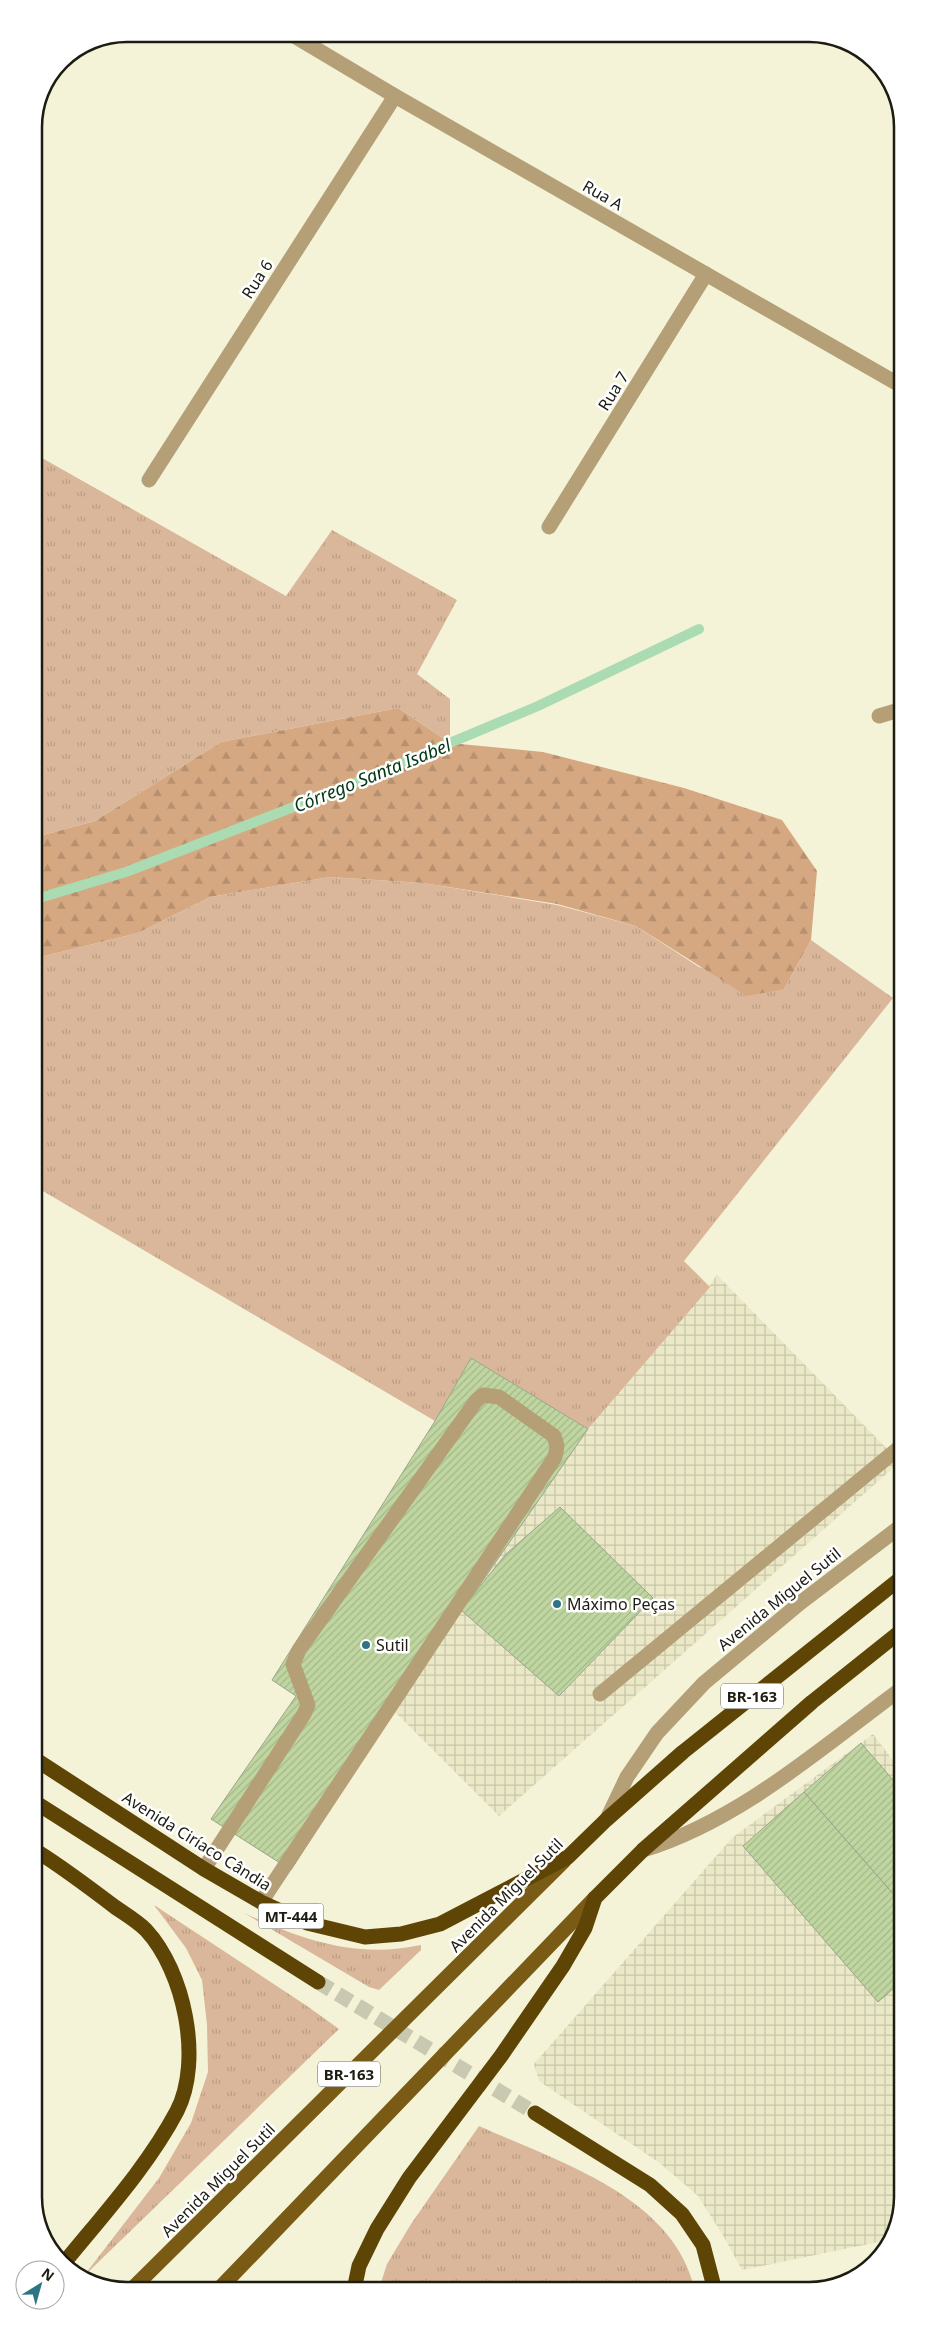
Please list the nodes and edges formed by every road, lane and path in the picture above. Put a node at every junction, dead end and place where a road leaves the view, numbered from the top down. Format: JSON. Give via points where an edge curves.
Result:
{"nodes":[{"id":1,"x":305,"y":42,"type":"edge"},
{"id":2,"x":395,"y":96,"type":"junction"},
{"id":3,"x":706,"y":274,"type":"junction"},
{"id":4,"x":894,"y":382,"type":"edge"},
{"id":5,"x":150,"y":480,"type":"dead end"},
{"id":6,"x":549,"y":527,"type":"dead end"},
{"id":7,"x":894,"y":712,"type":"edge"},
{"id":8,"x":879,"y":716,"type":"dead end"},
{"id":9,"x":894,"y":1453,"type":"edge"},
{"id":10,"x":894,"y":1531,"type":"edge"},
{"id":11,"x":894,"y":1584,"type":"edge"},
{"id":12,"x":894,"y":1637,"type":"edge"},
{"id":13,"x":600,"y":1694,"type":"dead end"},
{"id":14,"x":894,"y":1694,"type":"edge"},
{"id":15,"x":42,"y":1764,"type":"edge"},
{"id":16,"x":42,"y":1807,"type":"edge"},
{"id":17,"x":607,"y":1819,"type":"junction"},
{"id":18,"x":643,"y":1850,"type":"junction"},
{"id":19,"x":42,"y":1855,"type":"edge"},
{"id":20,"x":568,"y":1857,"type":"junction"},
{"id":21,"x":204,"y":1869,"type":"junction"},
{"id":22,"x":595,"y":1898,"type":"junction"},
{"id":23,"x":261,"y":1902,"type":"junction"},
{"id":24,"x":318,"y":1982,"type":"tunnel mouth"},
{"id":25,"x":535,"y":2113,"type":"tunnel mouth"},
{"id":26,"x":68,"y":2259,"type":"edge"},
{"id":27,"x":139,"y":2282,"type":"edge"},
{"id":28,"x":226,"y":2282,"type":"edge"},
{"id":29,"x":356,"y":2282,"type":"edge"},
{"id":30,"x":713,"y":2282,"type":"edge"}],
"edges":[{"from":1,"to":2,"type":"street","name":"Rua A"},
{"from":2,"to":3,"type":"street","name":"Rua A"},
{"from":2,"to":5,"type":"street","name":"Rua 6"},
{"from":3,"to":4,"type":"street","name":"Rua A"},
{"from":3,"to":6,"type":"street","name":"Rua 7"},
{"from":7,"to":8,"type":"street"},
{"from":9,"to":13,"type":"street"},
{"from":10,"to":17,"type":"street","name":"Avenida Miguel Sutil","via":[[800,1602],[704,1683],[656,1733],[628,1777]]},
{"from":11,"to":17,"type":"highway","number":"BR-163","via":[[683,1752]]},
{"from":12,"to":18,"type":"highway","number":"BR-163","via":[[812,1702]]},
{"from":14,"to":18,"type":"street","via":[[724,1816],[684,1836]]},
{"from":15,"to":21,"type":"highway","name":"Avenida Ciríaco Cândia","number":"MT-444"},
{"from":16,"to":24,"type":"highway"},
{"from":17,"to":20,"type":"highway","name":"Avenida Miguel Sutil","number":"BR-163"},
{"from":18,"to":22,"type":"highway","number":"BR-163"},
{"from":19,"to":26,"type":"highway","via":[[146,1929],[168,1963],[189,2032],[189,2063],[178,2110],[128,2184]]},
{"from":20,"to":23,"type":"highway","name":"Avenida Ciríaco Cândia","number":"MT-444","via":[[440,1924],[401,1934],[365,1937],[307,1923]]},
{"from":20,"to":27,"type":"main road","name":"Avenida Miguel Sutil","number":"BR-163"},
{"from":21,"to":23,"type":"highway","name":"Avenida Ciríaco Cândia","number":"MT-444"},
{"from":21,"to":23,"type":"street","via":[[308,1705],[293,1664],[299,1650],[476,1401],[483,1394],[499,1397],[554,1436],[557,1446],[555,1457]]},
{"from":22,"to":28,"type":"main road","number":"BR-163"},
{"from":22,"to":29,"type":"highway","via":[[585,1928],[563,1966],[501,2056],[409,2178],[377,2228],[359,2266]]},
{"from":25,"to":30,"type":"highway","via":[[650,2185],[682,2214],[703,2245]]}]}
